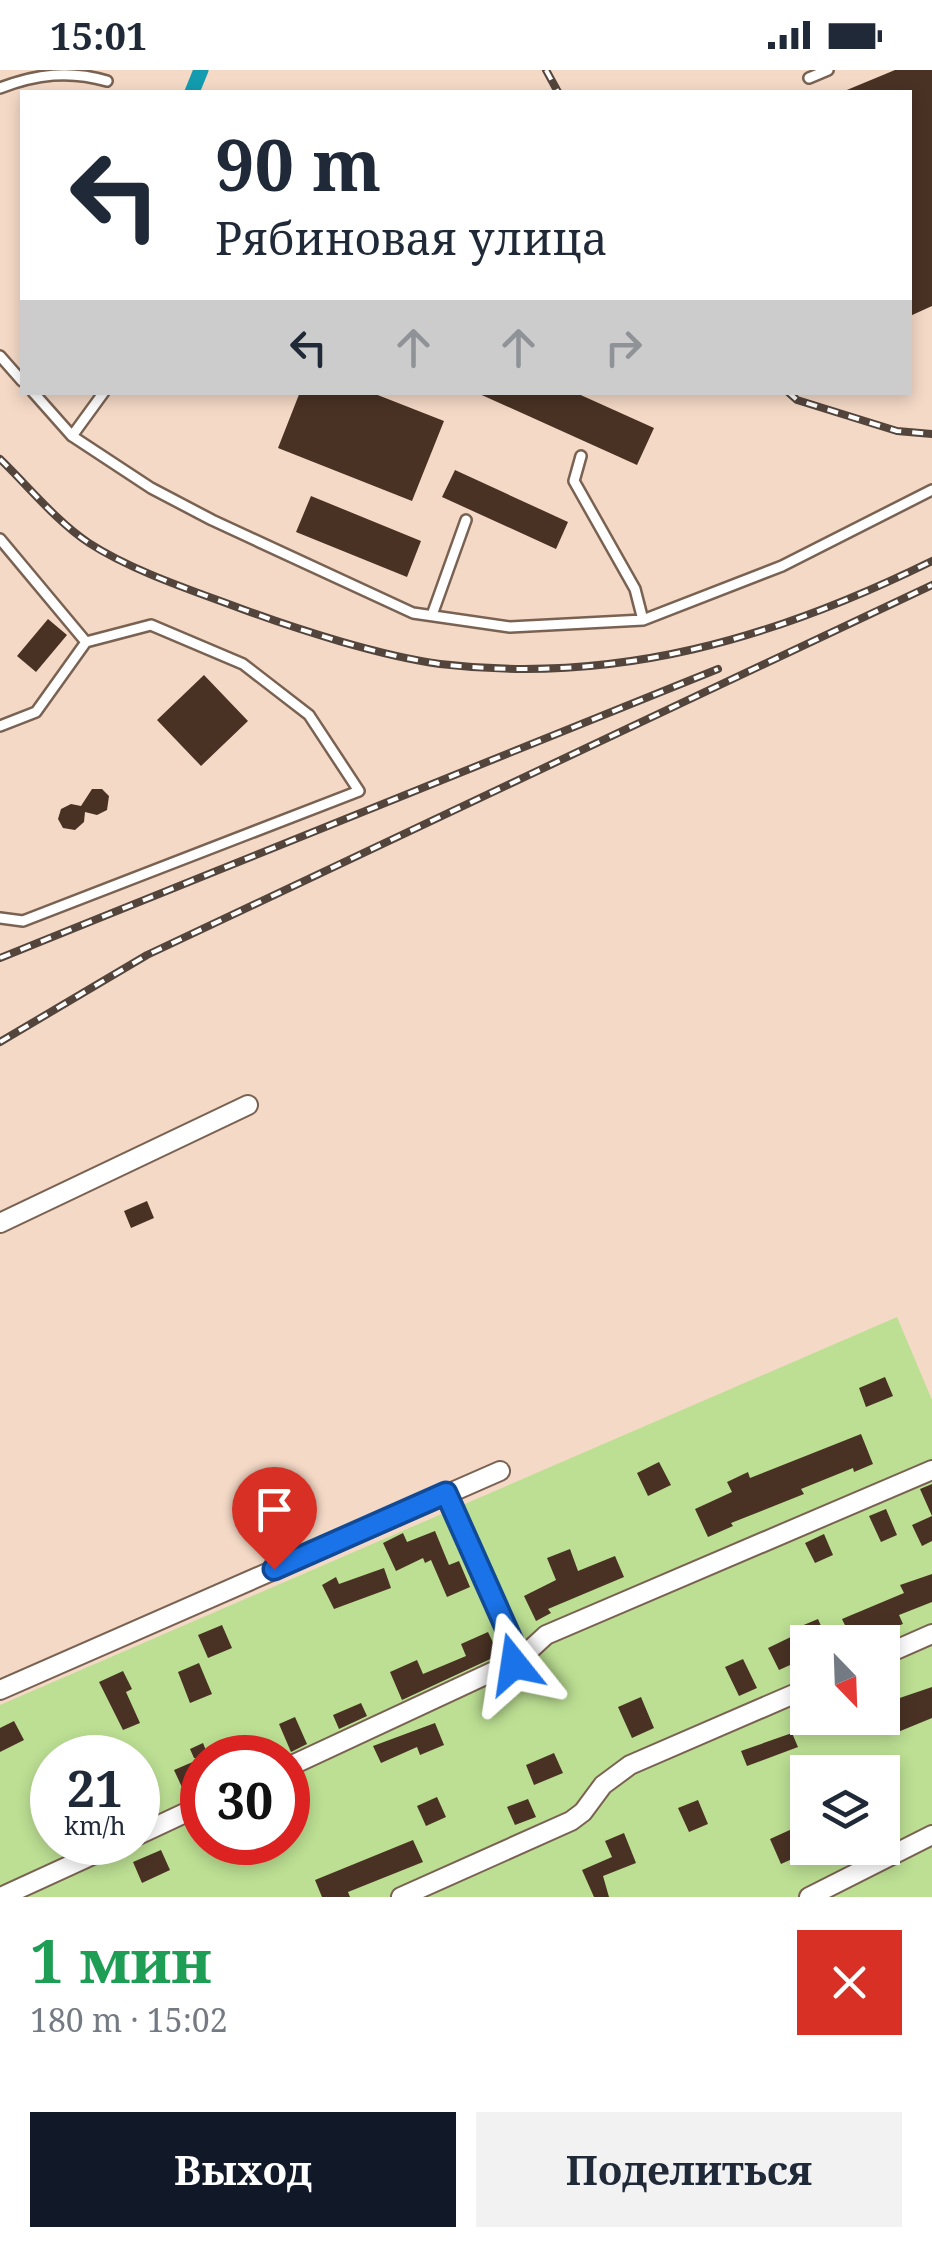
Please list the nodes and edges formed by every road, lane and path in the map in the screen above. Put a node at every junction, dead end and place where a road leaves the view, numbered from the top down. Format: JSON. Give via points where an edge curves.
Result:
{"nodes":[{"id":1,"x":828,"y":70,"type":"edge"},
{"id":2,"x":809,"y":78,"type":"dead end"},
{"id":3,"x":107,"y":81,"type":"dead end"},
{"id":4,"x":0,"y":88,"type":"edge"},
{"id":5,"x":0,"y":356,"type":"edge"},
{"id":6,"x":20,"y":379,"type":"edge"},
{"id":7,"x":36,"y":395,"type":"edge"},
{"id":8,"x":102,"y":395,"type":"edge"},
{"id":9,"x":72,"y":436,"type":"junction"},
{"id":10,"x":581,"y":456,"type":"dead end"},
{"id":11,"x":932,"y":490,"type":"edge"},
{"id":12,"x":466,"y":520,"type":"dead end"},
{"id":13,"x":0,"y":539,"type":"edge"},
{"id":14,"x":432,"y":616,"type":"junction"},
{"id":15,"x":642,"y":620,"type":"junction"},
{"id":16,"x":86,"y":642,"type":"junction"},
{"id":17,"x":0,"y":726,"type":"edge"},
{"id":18,"x":0,"y":918,"type":"edge"},
{"id":19,"x":248,"y":1105,"type":"dead end"},
{"id":20,"x":0,"y":1222,"type":"edge"},
{"id":21,"x":932,"y":1470,"type":"edge"},
{"id":22,"x":500,"y":1471,"type":"dead end"},
{"id":23,"x":446,"y":1493,"type":"junction"},
{"id":24,"x":932,"y":1634,"type":"edge"},
{"id":25,"x":900,"y":1648,"type":"edge"},
{"id":26,"x":520,"y":1659,"type":"junction"},
{"id":27,"x":0,"y":1690,"type":"edge"},
{"id":28,"x":790,"y":1696,"type":"edge"},
{"id":29,"x":310,"y":1757,"type":"edge"},
{"id":30,"x":932,"y":1835,"type":"edge"},
{"id":31,"x":71,"y":1865,"type":"edge"},
{"id":32,"x":2,"y":1897,"type":"edge"},
{"id":33,"x":400,"y":1897,"type":"edge"},
{"id":34,"x":809,"y":1897,"type":"edge"}],
"edges":[{"from":1,"to":2,"type":"lane"},
{"from":3,"to":4,"type":"lane","via":[[60,71]]},
{"from":5,"to":6,"type":"lane"},
{"from":7,"to":9,"type":"lane"},
{"from":8,"to":9,"type":"lane"},
{"from":9,"to":14,"type":"lane","via":[[212,520]]},
{"from":10,"to":15,"type":"lane","via":[[574,482],[636,589]]},
{"from":11,"to":15,"type":"lane","via":[[782,566]]},
{"from":12,"to":14,"type":"lane"},
{"from":13,"to":16,"type":"lane"},
{"from":14,"to":15,"type":"lane","via":[[510,627]]},
{"from":16,"to":17,"type":"lane","via":[[36,712]]},
{"from":16,"to":18,"type":"lane","via":[[150,625],[244,664],[308,715],[359,791],[23,921]]},
{"from":19,"to":20,"type":"street"},
{"from":21,"to":26,"type":"street","via":[[546,1635]]},
{"from":22,"to":23,"type":"street"},
{"from":23,"to":26,"type":"street"},
{"from":23,"to":27,"type":"street"},
{"from":24,"to":25,"type":"street"},
{"from":26,"to":29,"type":"street"},
{"from":28,"to":33,"type":"street","via":[[630,1765],[570,1821]]},
{"from":30,"to":34,"type":"street"},
{"from":31,"to":32,"type":"street"}]}
